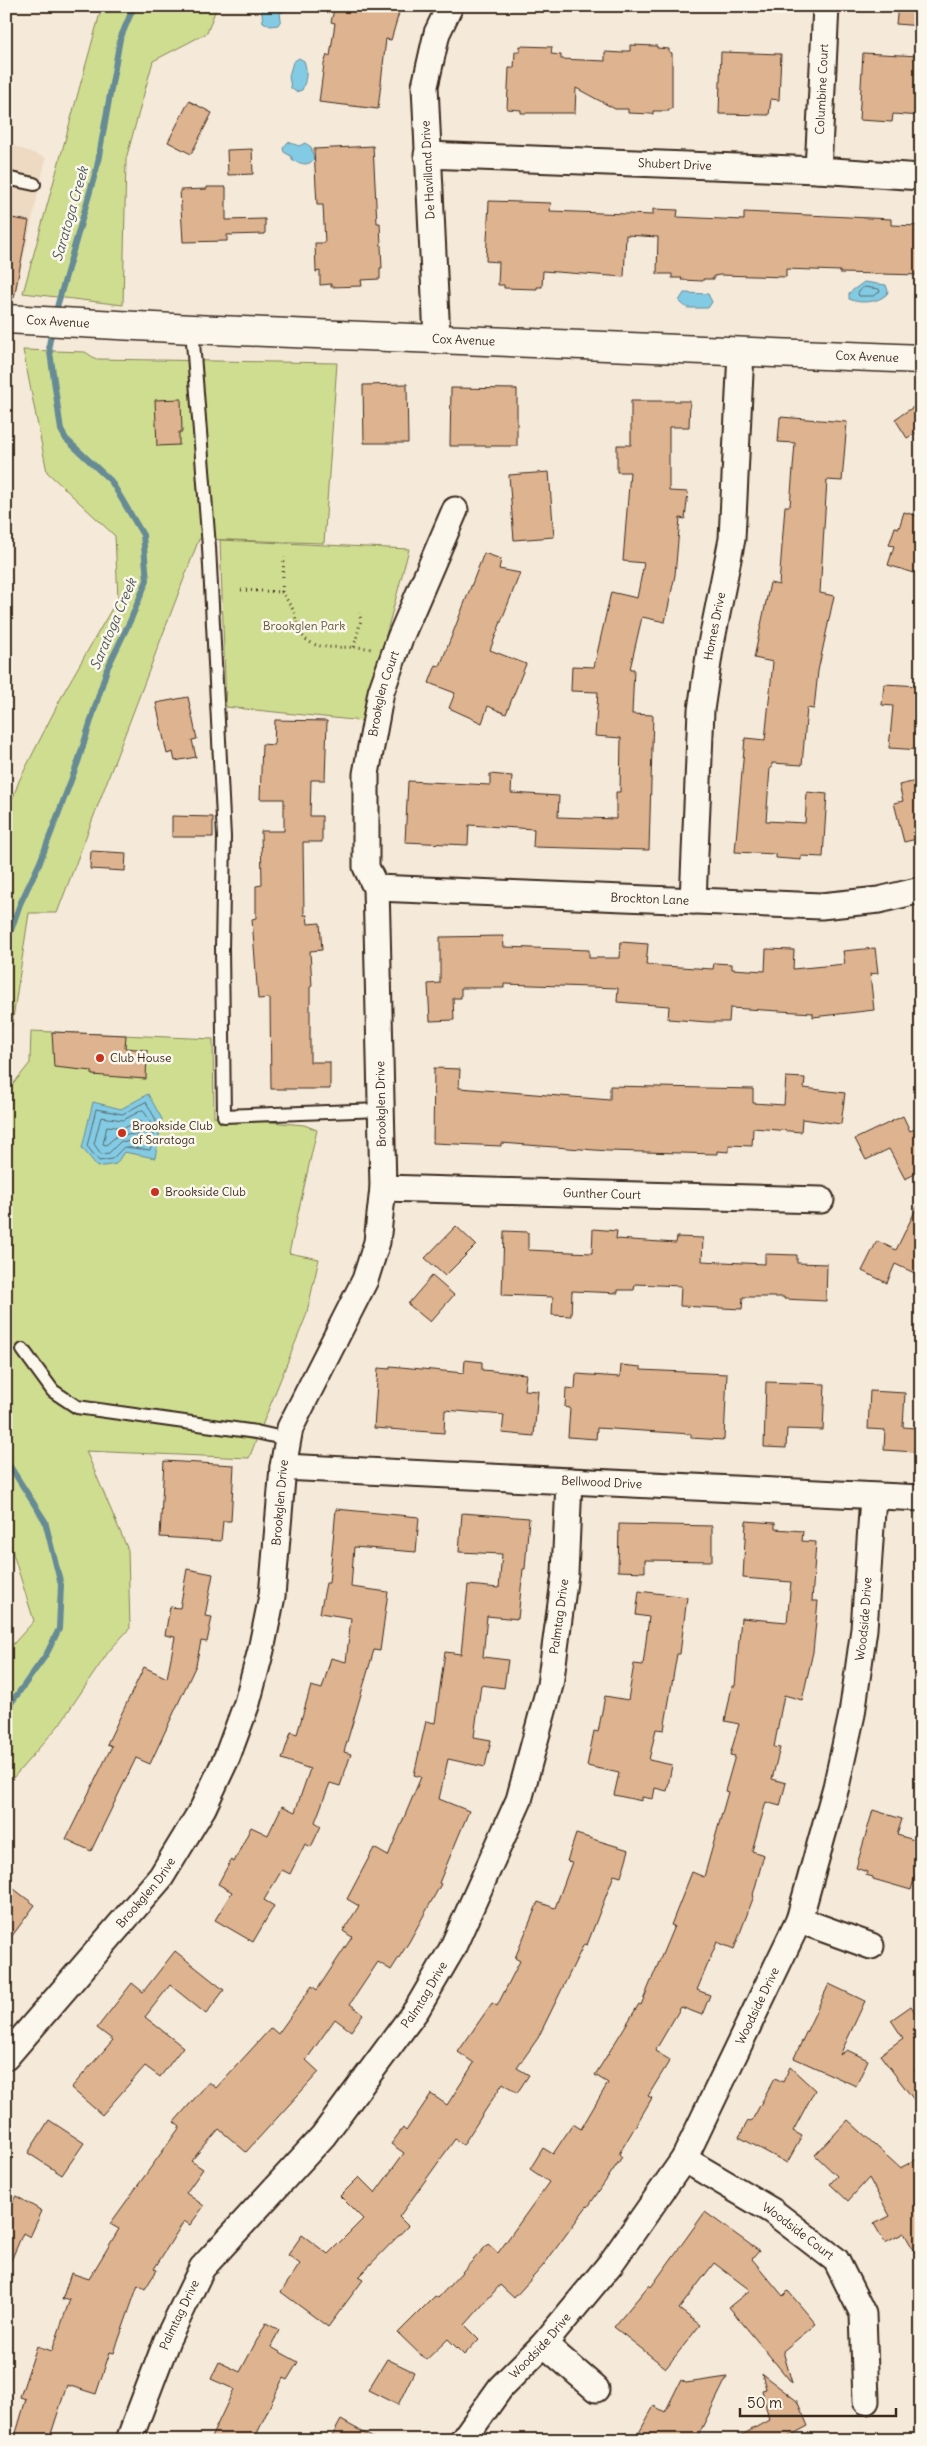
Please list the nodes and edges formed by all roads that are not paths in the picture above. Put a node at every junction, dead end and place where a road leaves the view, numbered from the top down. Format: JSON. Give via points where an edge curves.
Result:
{"nodes":[{"id":1,"x":450,"y":6,"type":"edge"},
{"id":2,"x":826,"y":6,"type":"edge"},
{"id":3,"x":427,"y":156,"type":"junction"},
{"id":4,"x":818,"y":170,"type":"junction"},
{"id":5,"x":921,"y":177,"type":"edge"},
{"id":6,"x":6,"y":178,"type":"edge"},
{"id":7,"x":34,"y":184,"type":"dead end"},
{"id":8,"x":6,"y":318,"type":"edge"},
{"id":9,"x":192,"y":329,"type":"junction"},
{"id":10,"x":436,"y":338,"type":"junction"},
{"id":11,"x":741,"y":352,"type":"junction"},
{"id":12,"x":921,"y":359,"type":"edge"},
{"id":13,"x":455,"y":510,"type":"dead end"},
{"id":14,"x":376,"y":888,"type":"junction"},
{"id":15,"x":921,"y":890,"type":"edge"},
{"id":16,"x":693,"y":901,"type":"junction"},
{"id":17,"x":381,"y":1110,"type":"junction"},
{"id":18,"x":383,"y":1188,"type":"junction"},
{"id":19,"x":821,"y":1200,"type":"dead end"},
{"id":20,"x":23,"y":1350,"type":"dead end"},
{"id":21,"x":287,"y":1440,"type":"junction"},
{"id":22,"x":283,"y":1467,"type":"junction"},
{"id":23,"x":569,"y":1481,"type":"junction"},
{"id":24,"x":873,"y":1497,"type":"junction"},
{"id":25,"x":921,"y":1498,"type":"edge"},
{"id":26,"x":799,"y":1920,"type":"junction"},
{"id":27,"x":871,"y":1946,"type":"dead end"},
{"id":28,"x":6,"y":2057,"type":"edge"},
{"id":29,"x":684,"y":2159,"type":"junction"},
{"id":30,"x":544,"y":2344,"type":"junction"},
{"id":31,"x":596,"y":2389,"type":"dead end"},
{"id":32,"x":866,"y":2401,"type":"dead end"},
{"id":33,"x":129,"y":2440,"type":"edge"},
{"id":34,"x":463,"y":2440,"type":"edge"}],
"edges":[{"from":1,"to":3,"type":"street","name":"De Havilland Drive","via":[[438,33],[425,86]]},
{"from":2,"to":4,"type":"street","name":"Columbine Court"},
{"from":3,"to":4,"type":"street","name":"Shubert Drive"},
{"from":3,"to":10,"type":"street","name":"De Havilland Drive"},
{"from":4,"to":5,"type":"street","name":"Shubert Drive"},
{"from":6,"to":7,"type":"lane"},
{"from":8,"to":9,"type":"main road","name":"Cox Avenue"},
{"from":9,"to":10,"type":"main road","name":"Cox Avenue"},
{"from":9,"to":17,"type":"lane","via":[[209,547],[224,838],[224,1116]]},
{"from":10,"to":11,"type":"main road","name":"Cox Avenue"},
{"from":11,"to":12,"type":"main road","name":"Cox Avenue"},
{"from":11,"to":16,"type":"street","name":"Homes Drive","via":[[732,539],[701,710]]},
{"from":13,"to":14,"type":"street","name":"Brookglen Court","via":[[380,692],[366,774],[366,867]]},
{"from":14,"to":16,"type":"street","name":"Brockton Lane"},
{"from":14,"to":17,"type":"street","name":"Brookglen Drive"},
{"from":15,"to":16,"type":"street","name":"Brockton Lane","via":[[879,900],[821,906]]},
{"from":17,"to":18,"type":"street","name":"Brookglen Drive"},
{"from":18,"to":19,"type":"street","name":"Gunther Court"},
{"from":18,"to":21,"type":"street","name":"Brookglen Drive","via":[[377,1242],[365,1280],[290,1428]]},
{"from":20,"to":21,"type":"lane","via":[[53,1391],[77,1407],[256,1432]]},
{"from":21,"to":22,"type":"street","name":"Brookglen Drive"},
{"from":22,"to":23,"type":"street","name":"Bellwood Drive"},
{"from":22,"to":28,"type":"street","name":"Brookglen Drive","via":[[272,1596],[248,1703],[223,1766],[203,1808],[160,1877]]},
{"from":23,"to":24,"type":"street","name":"Bellwood Drive"},
{"from":23,"to":33,"type":"street","name":"Palmtag Drive","via":[[565,1574],[550,1685],[519,1800],[452,1949],[416,2009],[324,2136],[202,2268],[167,2340]]},
{"from":24,"to":25,"type":"street","name":"Bellwood Drive"},
{"from":24,"to":26,"type":"street","name":"Woodside Drive","via":[[864,1629],[852,1714],[836,1787]]},
{"from":26,"to":27,"type":"street"},
{"from":26,"to":29,"type":"street","name":"Woodside Drive"},
{"from":29,"to":30,"type":"street","name":"Woodside Drive","via":[[611,2263]]},
{"from":29,"to":32,"type":"street","name":"Woodside Court","via":[[772,2211],[836,2260],[864,2314]]},
{"from":30,"to":31,"type":"street"},
{"from":30,"to":34,"type":"street","name":"Woodside Drive","via":[[501,2387]]}]}
